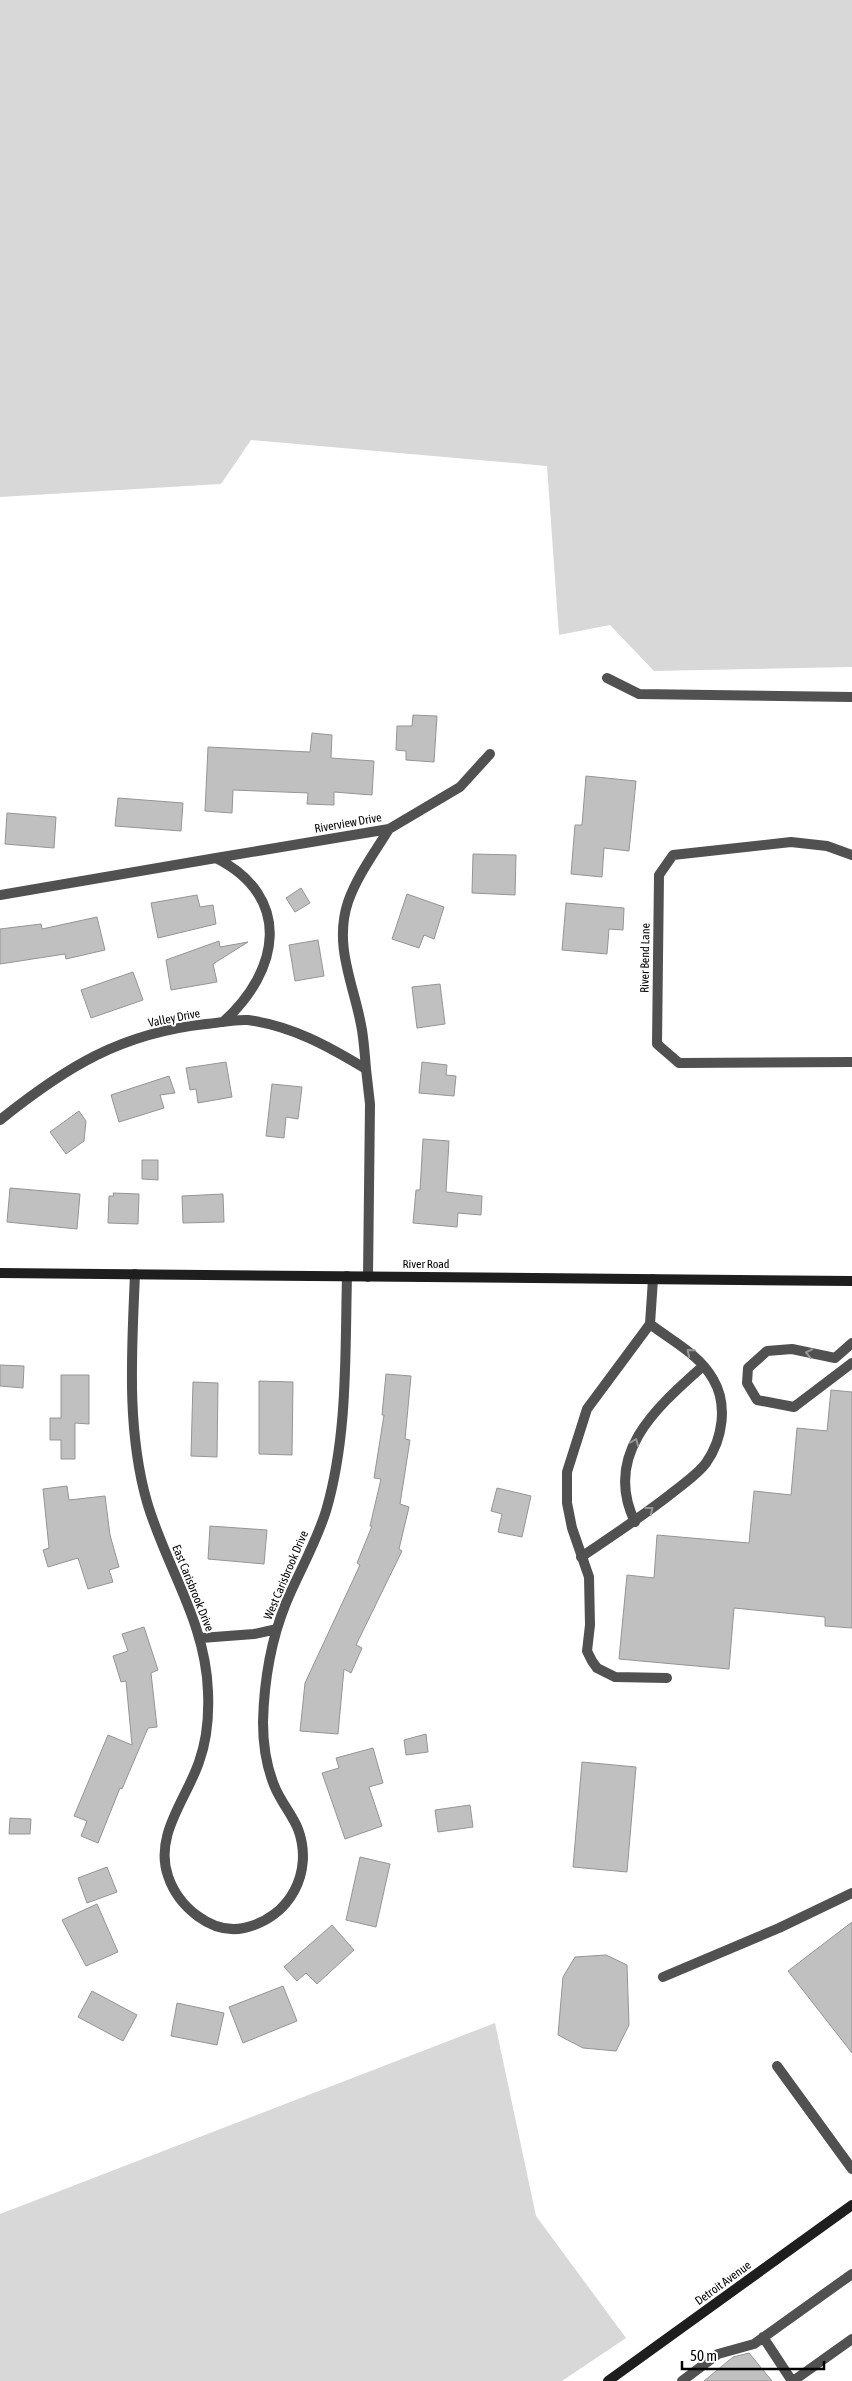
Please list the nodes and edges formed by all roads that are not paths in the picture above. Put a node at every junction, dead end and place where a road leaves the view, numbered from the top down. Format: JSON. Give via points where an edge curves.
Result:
{"nodes":[{"id":1,"x":607,"y":678,"type":"dead end"},
{"id":2,"x":852,"y":698,"type":"edge"},
{"id":3,"x":490,"y":754,"type":"dead end"},
{"id":4,"x":390,"y":829,"type":"junction"},
{"id":5,"x":852,"y":855,"type":"edge"},
{"id":6,"x":216,"y":858,"type":"junction"},
{"id":7,"x":0,"y":895,"type":"edge"},
{"id":8,"x":223,"y":1022,"type":"junction"},
{"id":9,"x":852,"y":1062,"type":"edge"},
{"id":10,"x":366,"y":1068,"type":"junction"},
{"id":11,"x":0,"y":1120,"type":"edge"},
{"id":12,"x":0,"y":1273,"type":"edge"},
{"id":13,"x":134,"y":1274,"type":"junction"},
{"id":14,"x":347,"y":1276,"type":"junction"},
{"id":15,"x":368,"y":1276,"type":"junction"},
{"id":16,"x":653,"y":1279,"type":"junction"},
{"id":17,"x":852,"y":1281,"type":"edge"},
{"id":18,"x":650,"y":1324,"type":"junction"},
{"id":19,"x":852,"y":1343,"type":"edge"},
{"id":20,"x":852,"y":1363,"type":"edge"},
{"id":21,"x":704,"y":1366,"type":"junction"},
{"id":22,"x":635,"y":1522,"type":"junction"},
{"id":23,"x":581,"y":1557,"type":"junction"},
{"id":24,"x":277,"y":1629,"type":"junction"},
{"id":25,"x":201,"y":1638,"type":"junction"},
{"id":26,"x":667,"y":1678,"type":"dead end"},
{"id":27,"x":852,"y":1893,"type":"edge"},
{"id":28,"x":234,"y":1929,"type":"joint"},
{"id":29,"x":663,"y":1978,"type":"dead end"},
{"id":30,"x":778,"y":2066,"type":"dead end"},
{"id":31,"x":852,"y":2169,"type":"edge"},
{"id":32,"x":852,"y":2205,"type":"edge"},
{"id":33,"x":852,"y":2274,"type":"edge"},
{"id":34,"x":763,"y":2337,"type":"junction"},
{"id":35,"x":852,"y":2339,"type":"edge"},
{"id":36,"x":608,"y":2381,"type":"edge"},
{"id":37,"x":682,"y":2381,"type":"edge"},
{"id":38,"x":793,"y":2381,"type":"edge"}],
"edges":[{"from":1,"to":2,"type":"street","via":[[639,694]]},
{"from":3,"to":4,"type":"street","name":"Riverview Drive","via":[[460,786]]},
{"from":4,"to":6,"type":"street","name":"Riverview Drive"},
{"from":4,"to":10,"type":"street","via":[[348,902],[344,922],[344,954],[362,1030]]},
{"from":5,"to":9,"type":"street","name":"River Bend Lane","via":[[827,846],[791,842],[673,856],[659,875],[657,1044],[679,1063]]},
{"from":6,"to":7,"type":"street","name":"Riverview Drive"},
{"from":6,"to":8,"type":"street","via":[[244,875],[258,892],[269,931],[264,969],[252,991]]},
{"from":8,"to":10,"type":"street","name":"Valley Drive","via":[[246,1020],[304,1034]]},
{"from":8,"to":11,"type":"street","name":"Valley Drive","via":[[182,1027],[147,1036],[96,1055],[43,1085]]},
{"from":10,"to":15,"type":"street","via":[[370,1104]]},
{"from":12,"to":13,"type":"street","name":"River Road"},
{"from":13,"to":14,"type":"street","name":"River Road"},
{"from":13,"to":25,"type":"street","name":"East Carisbrook Drive","via":[[132,1351],[138,1459],[146,1501]]},
{"from":14,"to":15,"type":"street","name":"River Road"},
{"from":14,"to":24,"type":"street","name":"West Carisbrook Drive","via":[[343,1414],[337,1465],[326,1512]]},
{"from":15,"to":16,"type":"street","name":"River Road"},
{"from":16,"to":17,"type":"street","name":"River Road"},
{"from":16,"to":18,"type":"street"},
{"from":21,"to":18,"type":"street","one_way":true,"via":[[685,1348]]},
{"from":18,"to":23,"type":"street","via":[[587,1409],[576,1441],[567,1472],[567,1504]]},
{"from":19,"to":20,"type":"street","one_way":true,"via":[[835,1358],[792,1349],[767,1351],[748,1368],[747,1383],[757,1400],[794,1407]]},
{"from":22,"to":21,"type":"street","one_way":true,"via":[[628,1508],[624,1486],[634,1440],[660,1404]]},
{"from":22,"to":21,"type":"street","one_way":true,"via":[[700,1469],[717,1442],[722,1419],[721,1397],[714,1379]]},
{"from":22,"to":23,"type":"street"},
{"from":23,"to":26,"type":"street","via":[[589,1577],[587,1652],[592,1661],[597,1668],[615,1677]]},
{"from":24,"to":25,"type":"street"},
{"from":24,"to":28,"type":"street","name":"West Carisbrook Drive","via":[[268,1670],[264,1743],[275,1789],[297,1826],[304,1864],[300,1882],[279,1912],[264,1922]]},
{"from":25,"to":28,"type":"street","name":"East Carisbrook Drive","via":[[208,1672],[206,1732],[201,1758],[189,1790],[170,1822],[164,1861],[175,1892],[187,1908],[203,1920]]},
{"from":27,"to":29,"type":"street"},
{"from":30,"to":31,"type":"street"},
{"from":32,"to":36,"type":"street","name":"Detroit Avenue"},
{"from":33,"to":34,"type":"street"},
{"from":34,"to":37,"type":"street","via":[[754,2344],[718,2354]]},
{"from":34,"to":38,"type":"street"},
{"from":35,"to":38,"type":"street"}]}
